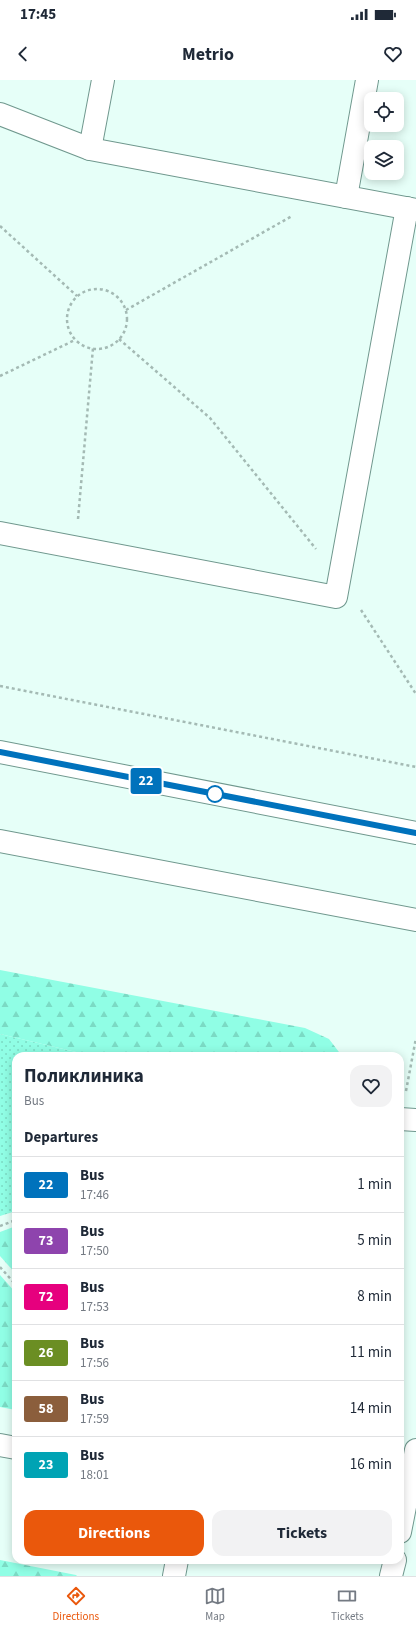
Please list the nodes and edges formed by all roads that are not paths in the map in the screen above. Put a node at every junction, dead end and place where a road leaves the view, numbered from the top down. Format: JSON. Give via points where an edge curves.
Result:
{"nodes":[{"id":1,"x":103,"y":80,"type":"edge"},
{"id":2,"x":367,"y":80,"type":"edge"},
{"id":3,"x":0,"y":114,"type":"edge"},
{"id":4,"x":90,"y":149,"type":"junction"},
{"id":5,"x":338,"y":195,"type":"junction"},
{"id":6,"x":411,"y":209,"type":"edge"},
{"id":7,"x":0,"y":533,"type":"edge"},
{"id":8,"x":0,"y":752,"type":"edge"},
{"id":9,"x":416,"y":833,"type":"edge"},
{"id":10,"x":0,"y":841,"type":"edge"},
{"id":11,"x":416,"y":920,"type":"edge"},
{"id":12,"x":0,"y":1445,"type":"edge"},
{"id":13,"x":12,"y":1447,"type":"edge"},
{"id":14,"x":416,"y":1450,"type":"edge"},
{"id":15,"x":404,"y":1512,"type":"edge"},
{"id":16,"x":176,"y":1564,"type":"edge"},
{"id":17,"x":394,"y":1564,"type":"edge"},
{"id":18,"x":174,"y":1576,"type":"edge"},
{"id":19,"x":392,"y":1576,"type":"edge"}],
"edges":[{"from":1,"to":4,"type":"main road"},
{"from":2,"to":5,"type":"main road"},
{"from":3,"to":4,"type":"main road"},
{"from":4,"to":5,"type":"main road"},
{"from":5,"to":6,"type":"main road"},
{"from":6,"to":7,"type":"main road","via":[[336,597]]},
{"from":8,"to":9,"type":"main road"},
{"from":10,"to":11,"type":"main road"},
{"from":12,"to":13,"type":"main road"},
{"from":14,"to":15,"type":"main road"},
{"from":16,"to":18,"type":"main road"},
{"from":17,"to":19,"type":"main road"}]}
